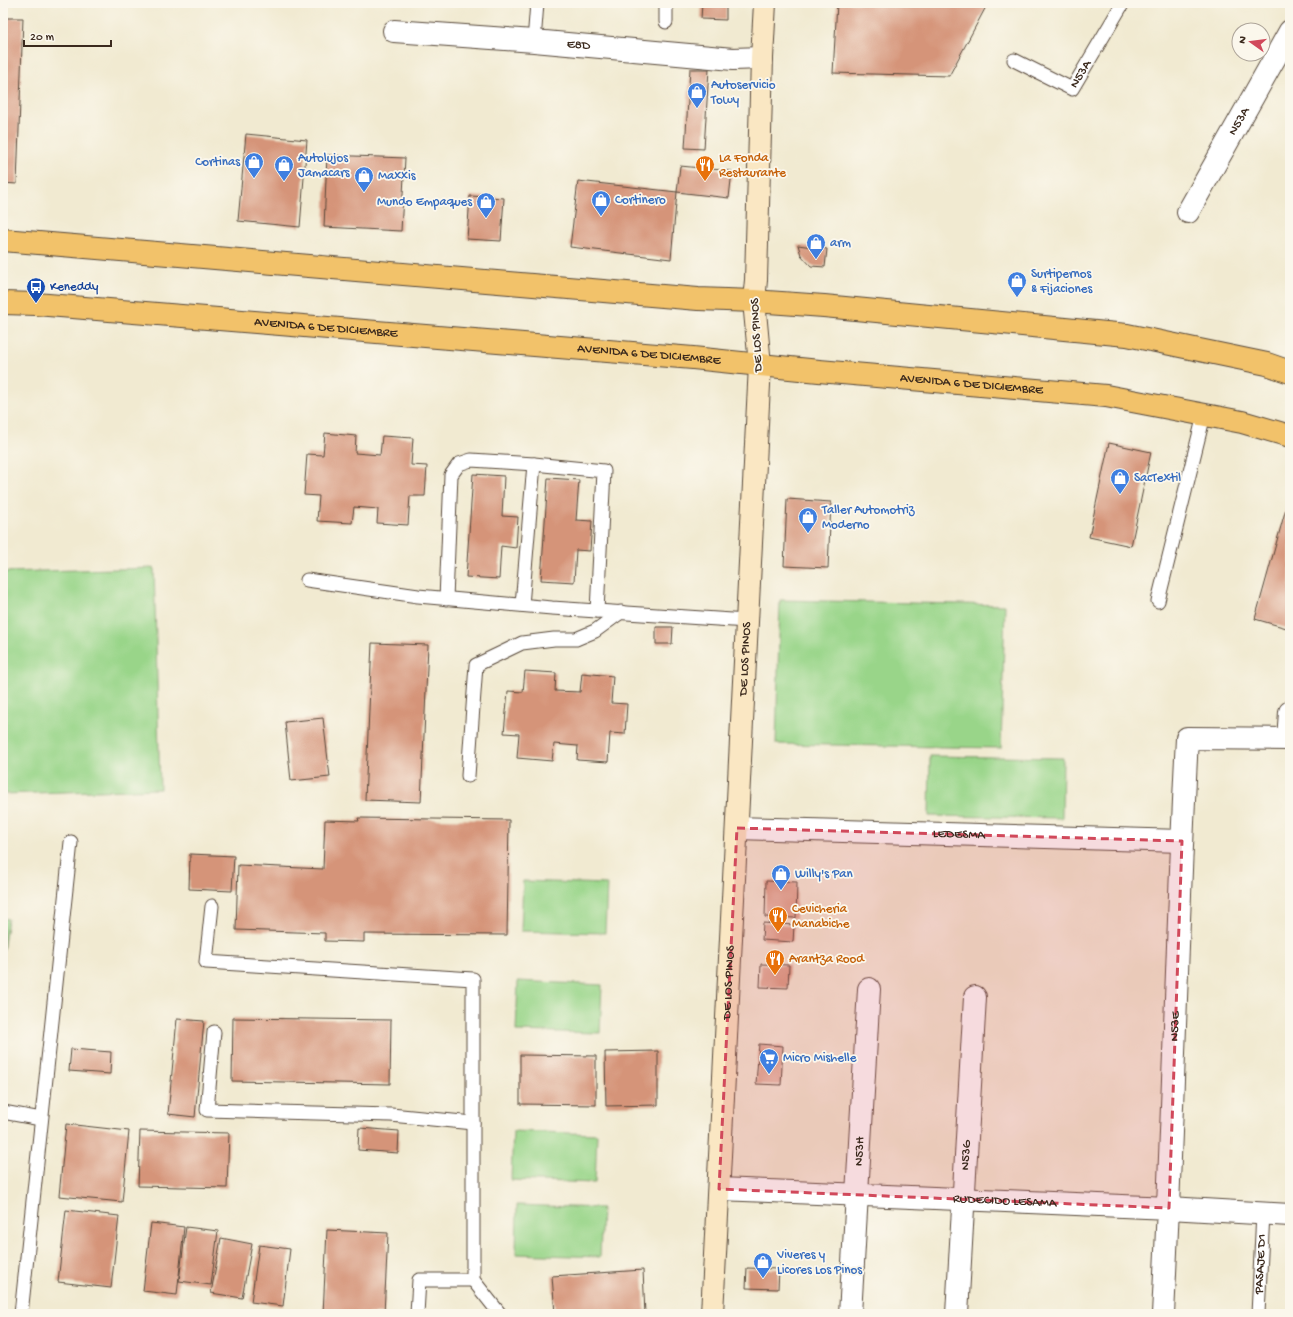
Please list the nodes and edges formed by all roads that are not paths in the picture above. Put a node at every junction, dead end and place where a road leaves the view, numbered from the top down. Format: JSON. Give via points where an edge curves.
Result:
{"nodes":[{"id":1,"x":537,"y":3,"type":"edge"},
{"id":2,"x":666,"y":3,"type":"edge"},
{"id":3,"x":765,"y":3,"type":"edge"},
{"id":4,"x":1123,"y":3,"type":"edge"},
{"id":5,"x":666,"y":22,"type":"dead end"},
{"id":6,"x":394,"y":31,"type":"dead end"},
{"id":7,"x":1290,"y":31,"type":"edge"},
{"id":8,"x":534,"y":41,"type":"junction"},
{"id":9,"x":762,"y":58,"type":"junction"},
{"id":10,"x":1014,"y":60,"type":"dead end"},
{"id":11,"x":1188,"y":212,"type":"dead end"},
{"id":12,"x":3,"y":240,"type":"edge"},
{"id":13,"x":754,"y":300,"type":"junction"},
{"id":14,"x":3,"y":303,"type":"edge"},
{"id":15,"x":760,"y":365,"type":"junction"},
{"id":16,"x":1290,"y":372,"type":"edge"},
{"id":17,"x":1204,"y":415,"type":"junction"},
{"id":18,"x":1290,"y":436,"type":"edge"},
{"id":19,"x":534,"y":464,"type":"junction"},
{"id":20,"x":307,"y":580,"type":"dead end"},
{"id":21,"x":446,"y":599,"type":"junction"},
{"id":22,"x":1158,"y":601,"type":"dead end"},
{"id":23,"x":522,"y":605,"type":"junction"},
{"id":24,"x":597,"y":610,"type":"junction"},
{"id":25,"x":621,"y":612,"type":"junction"},
{"id":26,"x":747,"y":621,"type":"junction"},
{"id":27,"x":1290,"y":712,"type":"edge"},
{"id":28,"x":1289,"y":739,"type":"edge"},
{"id":29,"x":468,"y":776,"type":"dead end"},
{"id":30,"x":737,"y":828,"type":"junction"},
{"id":31,"x":1182,"y":841,"type":"junction"},
{"id":32,"x":70,"y":842,"type":"dead end"},
{"id":33,"x":212,"y":906,"type":"dead end"},
{"id":34,"x":869,"y":989,"type":"dead end"},
{"id":35,"x":975,"y":997,"type":"dead end"},
{"id":36,"x":214,"y":1032,"type":"dead end"},
{"id":37,"x":3,"y":1112,"type":"edge"},
{"id":38,"x":41,"y":1118,"type":"junction"},
{"id":39,"x":473,"y":1122,"type":"junction"},
{"id":40,"x":719,"y":1189,"type":"junction"},
{"id":41,"x":857,"y":1194,"type":"junction"},
{"id":42,"x":964,"y":1199,"type":"junction"},
{"id":43,"x":1169,"y":1208,"type":"junction"},
{"id":44,"x":1263,"y":1213,"type":"junction"},
{"id":45,"x":1290,"y":1215,"type":"edge"},
{"id":46,"x":473,"y":1280,"type":"junction"},
{"id":47,"x":21,"y":1314,"type":"edge"},
{"id":48,"x":417,"y":1314,"type":"edge"},
{"id":49,"x":500,"y":1314,"type":"edge"},
{"id":50,"x":712,"y":1314,"type":"edge"},
{"id":51,"x":850,"y":1314,"type":"edge"},
{"id":52,"x":957,"y":1314,"type":"edge"},
{"id":53,"x":1163,"y":1314,"type":"edge"},
{"id":54,"x":1258,"y":1314,"type":"edge"}],
"edges":[{"from":1,"to":8,"type":"lane"},
{"from":2,"to":5,"type":"lane"},
{"from":3,"to":9,"type":"street","name":"DE LOS PINOS"},
{"from":4,"to":10,"type":"lane","name":"N53A","via":[[1072,89]]},
{"from":6,"to":8,"type":"street","name":"E8D"},
{"from":7,"to":11,"type":"street","name":"N53A"},
{"from":8,"to":9,"type":"street","name":"E8D","via":[[733,59]]},
{"from":9,"to":13,"type":"street","name":"DE LOS PINOS"},
{"from":12,"to":13,"type":"main road","via":[[698,299]]},
{"from":13,"to":15,"type":"street","name":"DE LOS PINOS"},
{"from":13,"to":16,"type":"main road","via":[[1127,335],[1267,364]]},
{"from":14,"to":15,"type":"main road","name":"AVENIDA 6 DE DICIEMBRE","via":[[44,304]]},
{"from":15,"to":17,"type":"main road","name":"AVENIDA 6 DE DICIEMBRE","via":[[1106,396]]},
{"from":15,"to":26,"type":"street","name":"DE LOS PINOS"},
{"from":17,"to":18,"type":"main road","name":"AVENIDA 6 DE DICIEMBRE","via":[[1242,422]]},
{"from":17,"to":22,"type":"lane"},
{"from":19,"to":21,"type":"lane","via":[[471,460],[459,464],[451,475]]},
{"from":19,"to":23,"type":"lane"},
{"from":19,"to":24,"type":"lane","via":[[604,471]]},
{"from":20,"to":21,"type":"lane"},
{"from":21,"to":23,"type":"lane"},
{"from":23,"to":24,"type":"lane"},
{"from":24,"to":25,"type":"lane"},
{"from":25,"to":26,"type":"lane"},
{"from":25,"to":29,"type":"lane","via":[[595,631],[576,639],[522,643],[476,665]]},
{"from":26,"to":30,"type":"street","name":"DE LOS PINOS"},
{"from":27,"to":28,"type":"street"},
{"from":28,"to":31,"type":"street","name":"N53E","via":[[1186,738]]},
{"from":30,"to":31,"type":"street","name":"LEDESMA"},
{"from":30,"to":40,"type":"street","name":"DE LOS PINOS"},
{"from":31,"to":43,"type":"street","name":"N53E"},
{"from":32,"to":38,"type":"lane"},
{"from":33,"to":39,"type":"lane","via":[[206,962],[473,979]]},
{"from":34,"to":41,"type":"street","name":"N53H"},
{"from":35,"to":42,"type":"street","name":"N53G"},
{"from":36,"to":39,"type":"lane","via":[[207,1110],[391,1115]]},
{"from":37,"to":38,"type":"lane"},
{"from":38,"to":47,"type":"lane"},
{"from":39,"to":46,"type":"lane"},
{"from":40,"to":41,"type":"street","name":"RUDECIDO LESAMA"},
{"from":40,"to":50,"type":"street","name":"DE LOS PINOS"},
{"from":41,"to":42,"type":"street","name":"RUDECIDO LESAMA"},
{"from":41,"to":51,"type":"street","name":"N53H"},
{"from":42,"to":43,"type":"street","name":"RUDECIDO LESAMA"},
{"from":42,"to":52,"type":"street","name":"N53G"},
{"from":43,"to":44,"type":"street","name":"RUDECIDO LESAMA"},
{"from":43,"to":53,"type":"street","name":"N53E"},
{"from":44,"to":45,"type":"street","name":"RUDECIDO LESAMA"},
{"from":44,"to":54,"type":"lane","name":"PASAJE D1"},
{"from":46,"to":48,"type":"lane","via":[[419,1280]]},
{"from":46,"to":49,"type":"lane"}]}
